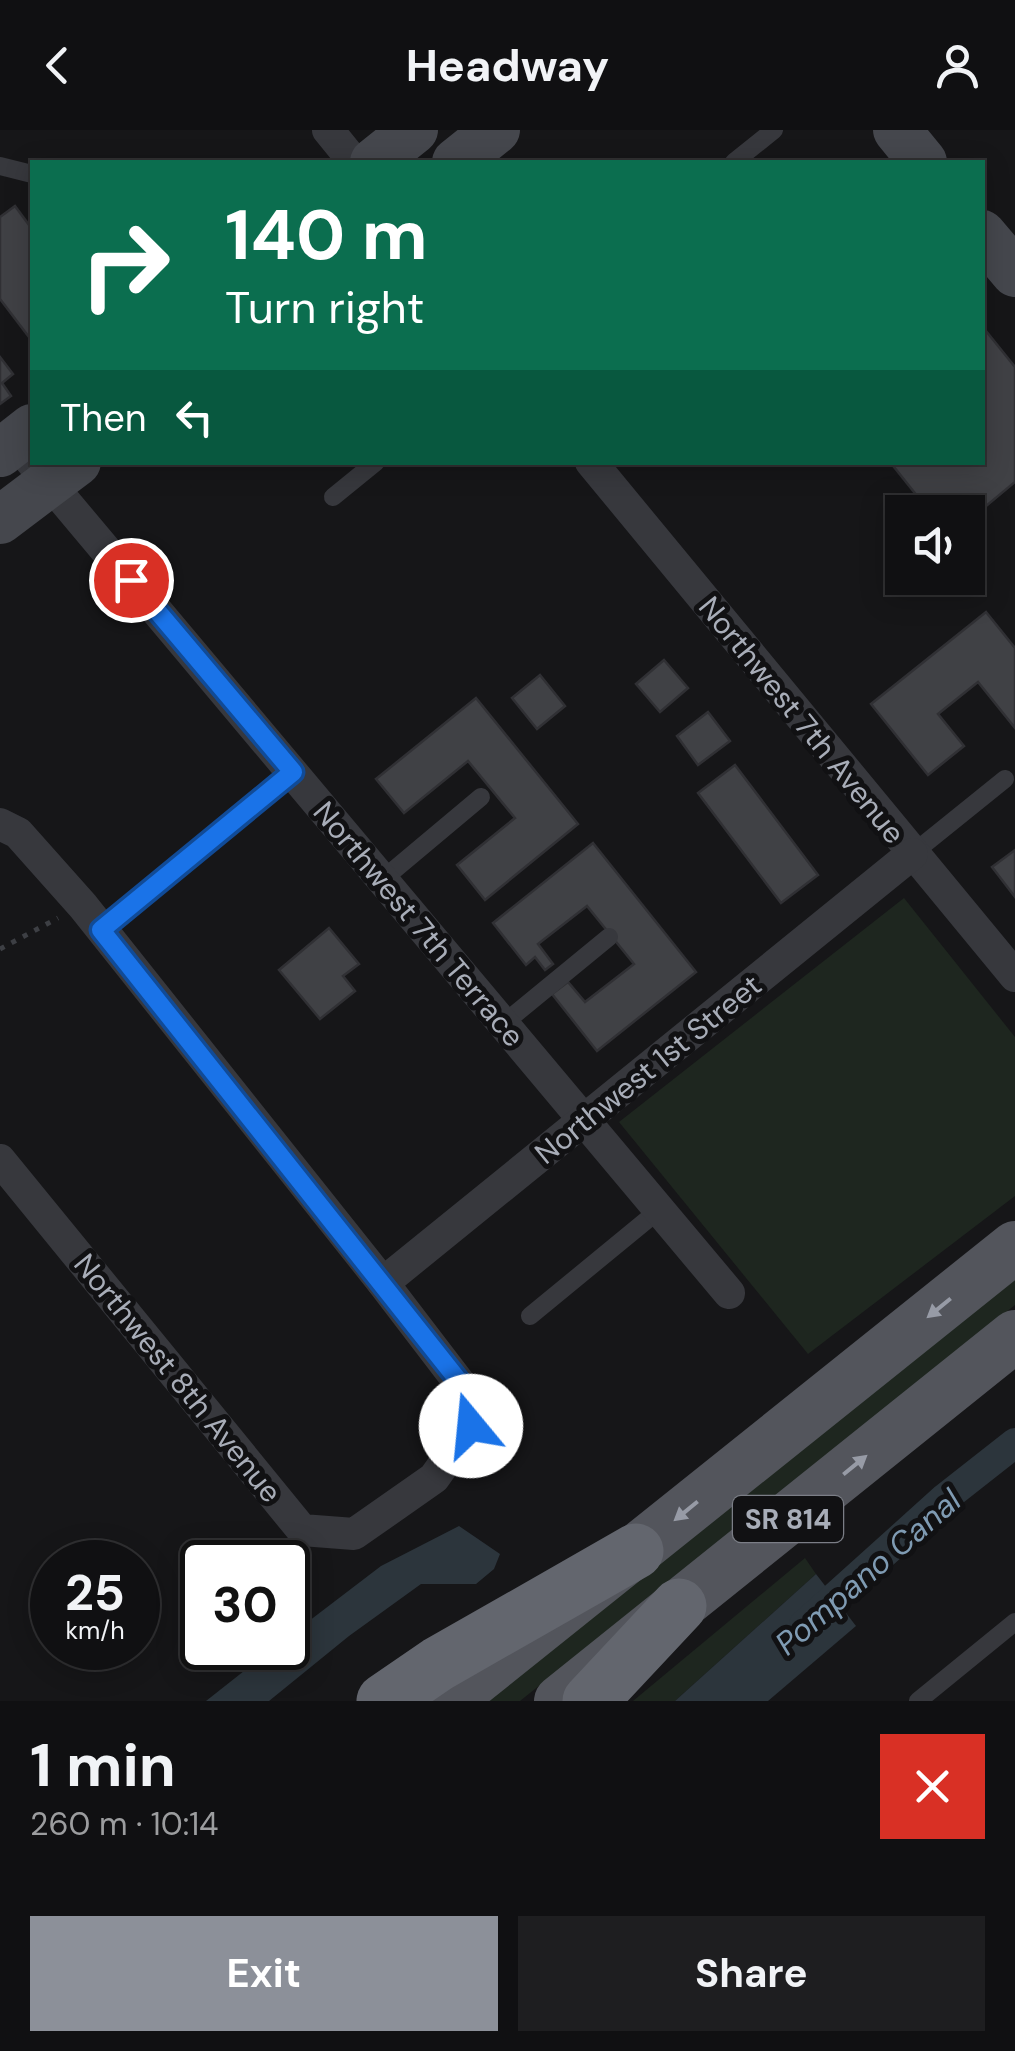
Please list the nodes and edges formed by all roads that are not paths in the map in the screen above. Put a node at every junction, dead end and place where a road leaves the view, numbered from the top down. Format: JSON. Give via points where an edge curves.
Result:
{"nodes":[{"id":1,"x":328,"y":130,"type":"edge"},
{"id":2,"x":414,"y":130,"type":"edge"},
{"id":3,"x":496,"y":130,"type":"edge"},
{"id":4,"x":774,"y":130,"type":"edge"},
{"id":5,"x":897,"y":130,"type":"edge"},
{"id":6,"x":352,"y":160,"type":"edge"},
{"id":7,"x":376,"y":160,"type":"edge"},
{"id":8,"x":458,"y":160,"type":"edge"},
{"id":9,"x":736,"y":160,"type":"edge"},
{"id":10,"x":921,"y":160,"type":"edge"},
{"id":11,"x":0,"y":166,"type":"edge"},
{"id":12,"x":30,"y":174,"type":"edge"},
{"id":13,"x":985,"y":238,"type":"edge"},
{"id":14,"x":1015,"y":273,"type":"edge"},
{"id":15,"x":372,"y":465,"type":"edge"},
{"id":16,"x":593,"y":465,"type":"edge"},
{"id":17,"x":63,"y":473,"type":"edge"},
{"id":18,"x":333,"y":497,"type":"dead end"},
{"id":19,"x":0,"y":520,"type":"edge"},
{"id":20,"x":293,"y":772,"type":"junction"},
{"id":21,"x":1005,"y":779,"type":"dead end"},
{"id":22,"x":481,"y":797,"type":"dead end"},
{"id":23,"x":0,"y":824,"type":"edge"},
{"id":24,"x":912,"y":854,"type":"junction"},
{"id":25,"x":382,"y":880,"type":"junction"},
{"id":26,"x":92,"y":918,"type":"junction"},
{"id":27,"x":610,"y":937,"type":"dead end"},
{"id":28,"x":1015,"y":976,"type":"edge"},
{"id":29,"x":503,"y":1024,"type":"junction"},
{"id":30,"x":585,"y":1120,"type":"junction"},
{"id":31,"x":0,"y":1160,"type":"edge"},
{"id":32,"x":659,"y":1210,"type":"junction"},
{"id":33,"x":1015,"y":1247,"type":"edge"},
{"id":34,"x":382,"y":1283,"type":"junction"},
{"id":35,"x":729,"y":1293,"type":"dead end"},
{"id":36,"x":530,"y":1316,"type":"dead end"},
{"id":37,"x":1015,"y":1336,"type":"edge"},
{"id":38,"x":636,"y":1551,"type":"junction"},
{"id":39,"x":679,"y":1606,"type":"junction"},
{"id":40,"x":1015,"y":1622,"type":"edge"},
{"id":41,"x":384,"y":1701,"type":"edge"},
{"id":42,"x":448,"y":1701,"type":"edge"},
{"id":43,"x":560,"y":1701,"type":"edge"},
{"id":44,"x":590,"y":1701,"type":"edge"},
{"id":45,"x":918,"y":1701,"type":"edge"}],
"edges":[{"from":1,"to":6,"type":"street"},
{"from":2,"to":7,"type":"main road"},
{"from":3,"to":8,"type":"main road"},
{"from":4,"to":9,"type":"lane"},
{"from":5,"to":10,"type":"main road"},
{"from":11,"to":12,"type":"lane"},
{"from":13,"to":14,"type":"main road"},
{"from":15,"to":18,"type":"lane"},
{"from":16,"to":24,"type":"street","name":"Northwest 7th Avenue"},
{"from":17,"to":19,"type":"main road"},
{"from":17,"to":20,"type":"street","name":"Northwest 7th Terrace"},
{"from":20,"to":25,"type":"street","name":"Northwest 7th Terrace"},
{"from":20,"to":26,"type":"lane"},
{"from":21,"to":24,"type":"lane"},
{"from":22,"to":25,"type":"lane"},
{"from":23,"to":26,"type":"street","name":"Northwest 8th Avenue","via":[[18,833]]},
{"from":24,"to":28,"type":"street","name":"Northwest 7th Avenue"},
{"from":24,"to":30,"type":"street","name":"Northwest 1st Street"},
{"from":25,"to":29,"type":"street","name":"Northwest 7th Terrace"},
{"from":26,"to":34,"type":"street","name":"Northwest 8th Avenue"},
{"from":27,"to":29,"type":"lane"},
{"from":29,"to":30,"type":"street","name":"Northwest 7th Terrace"},
{"from":30,"to":32,"type":"street","name":"Northwest 7th Terrace"},
{"from":30,"to":34,"type":"street","name":"Northwest 1st Street"},
{"from":31,"to":34,"type":"street","name":"Northwest 8th Avenue","via":[[302,1530],[354,1534],[434,1478],[471,1426],[462,1385]]},
{"from":32,"to":35,"type":"street","name":"Northwest 7th Terrace"},
{"from":32,"to":36,"type":"lane"},
{"from":33,"to":38,"type":"main road","number":"SR 814","one_way":true},
{"from":39,"to":37,"type":"main road","number":"SR 814","one_way":true},
{"from":38,"to":41,"type":"highway"},
{"from":38,"to":42,"type":"main road","number":"SR 814"},
{"from":39,"to":43,"type":"main road","number":"SR 814"},
{"from":39,"to":44,"type":"highway"},
{"from":40,"to":45,"type":"lane"}]}
